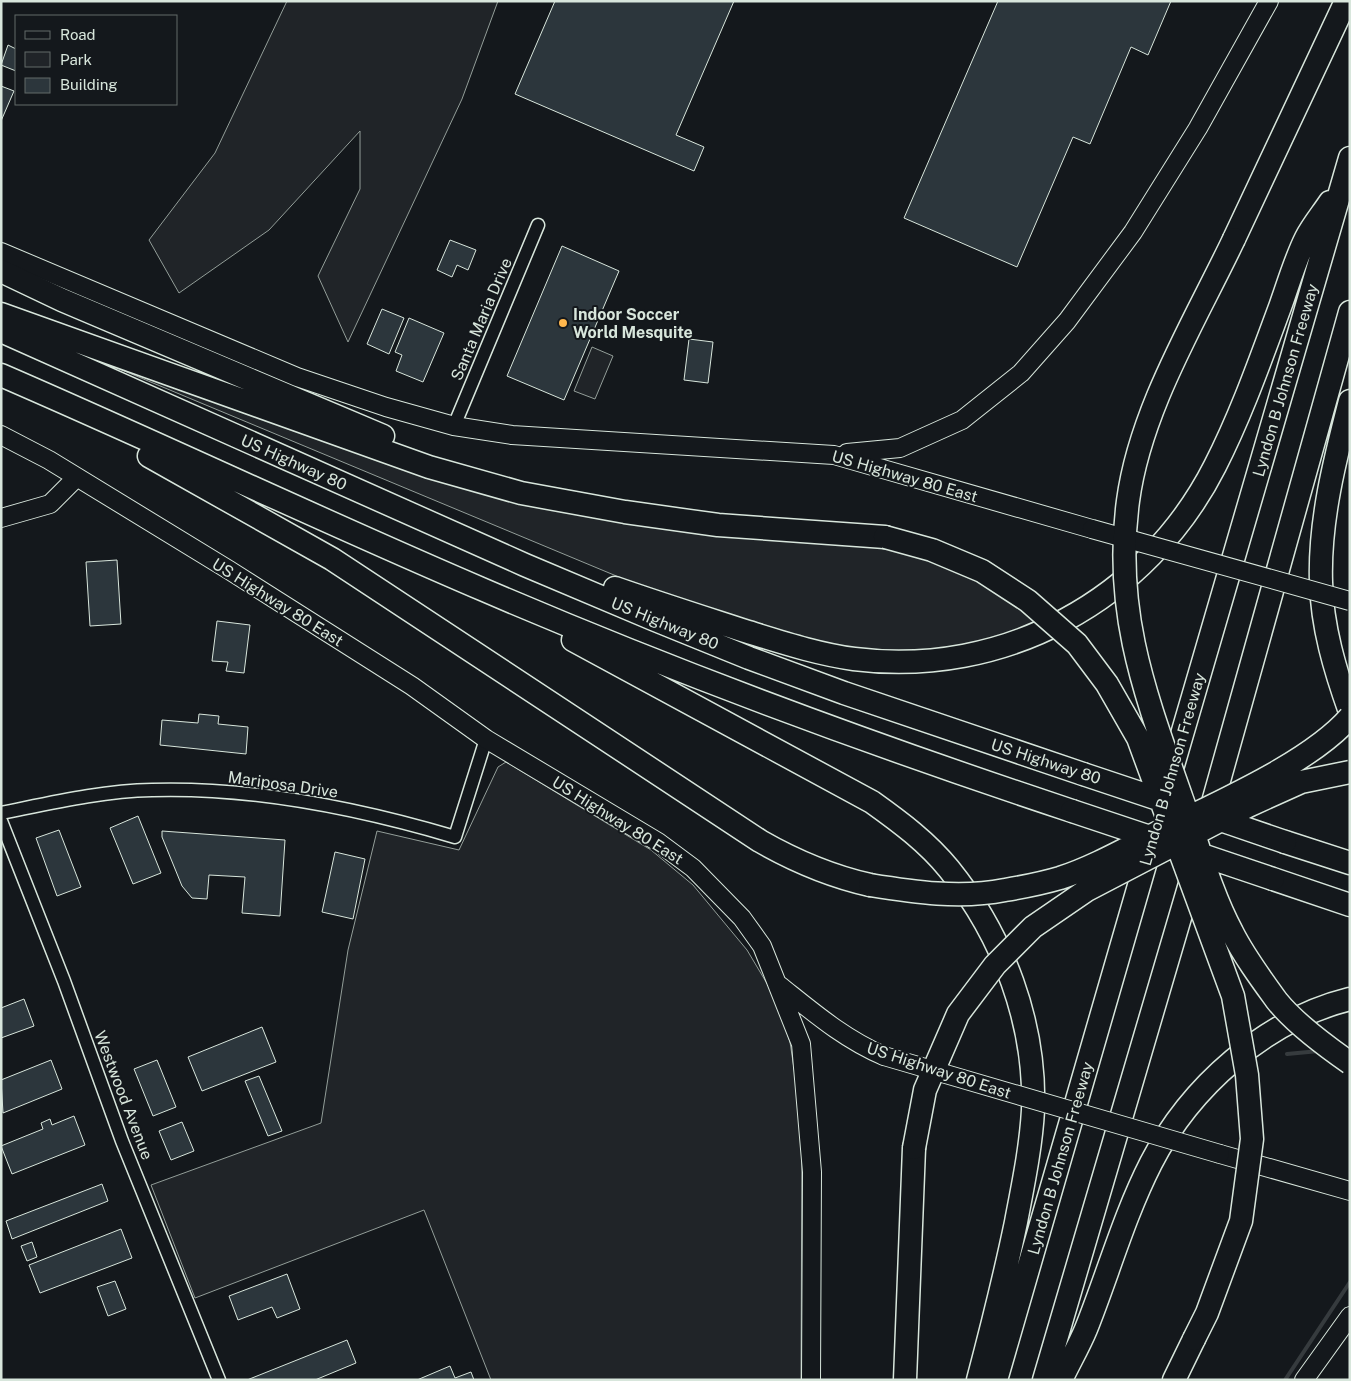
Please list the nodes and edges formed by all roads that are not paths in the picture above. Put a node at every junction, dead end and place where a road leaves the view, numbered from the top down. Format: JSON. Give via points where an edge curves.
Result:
{"nodes":[{"id":1,"x":1269,"y":1,"type":"edge"},
{"id":2,"x":1346,"y":1,"type":"edge"},
{"id":3,"x":1350,"y":158,"type":"edge"},
{"id":4,"x":1342,"y":184,"type":"junction"},
{"id":5,"x":538,"y":224,"type":"dead end"},
{"id":6,"x":1,"y":252,"type":"edge"},
{"id":7,"x":1,"y":271,"type":"edge"},
{"id":8,"x":1350,"y":312,"type":"edge"},
{"id":9,"x":1,"y":314,"type":"edge"},
{"id":10,"x":1,"y":331,"type":"edge"},
{"id":11,"x":1,"y":375,"type":"edge"},
{"id":12,"x":46,"y":395,"type":"junction"},
{"id":13,"x":1350,"y":401,"type":"edge"},
{"id":14,"x":454,"y":426,"type":"junction"},
{"id":15,"x":1,"y":435,"type":"edge"},
{"id":16,"x":834,"y":454,"type":"junction"},
{"id":17,"x":77,"y":477,"type":"junction"},
{"id":18,"x":578,"y":503,"type":"junction"},
{"id":19,"x":1,"y":518,"type":"edge"},
{"id":20,"x":525,"y":565,"type":"junction"},
{"id":21,"x":485,"y":590,"type":"junction"},
{"id":22,"x":1350,"y":601,"type":"edge"},
{"id":23,"x":1350,"y":712,"type":"edge"},
{"id":24,"x":1350,"y":717,"type":"edge"},
{"id":25,"x":486,"y":739,"type":"junction"},
{"id":26,"x":1350,"y":772,"type":"edge"},
{"id":27,"x":1,"y":813,"type":"edge"},
{"id":28,"x":1,"y":821,"type":"edge"},
{"id":29,"x":1350,"y":863,"type":"edge"},
{"id":30,"x":1350,"y":905,"type":"edge"},
{"id":31,"x":779,"y":985,"type":"junction"},
{"id":32,"x":1350,"y":998,"type":"edge"},
{"id":33,"x":1350,"y":1063,"type":"edge"},
{"id":34,"x":1350,"y":1191,"type":"edge"},
{"id":35,"x":1350,"y":1316,"type":"edge"},
{"id":36,"x":219,"y":1380,"type":"edge"},
{"id":37,"x":811,"y":1380,"type":"edge"},
{"id":38,"x":905,"y":1380,"type":"edge"},
{"id":39,"x":978,"y":1380,"type":"edge"},
{"id":40,"x":996,"y":1380,"type":"edge"},
{"id":41,"x":1044,"y":1380,"type":"edge"},
{"id":42,"x":1061,"y":1380,"type":"edge"},
{"id":43,"x":1174,"y":1380,"type":"edge"},
{"id":44,"x":1304,"y":1380,"type":"edge"}],
"edges":[{"from":1,"to":16,"type":"main road","via":[[1198,128],[1134,232],[1067,321],[1021,373],[962,420],[900,448]]},
{"from":2,"to":33,"type":"highway","bridge":true,"via":[[1159,396],[1134,471],[1123,562],[1128,616],[1147,699],[1231,931],[1279,1003],[1326,1046]]},
{"from":3,"to":4,"type":"highway","name":"Lyndon B Johnson Freeway"},
{"from":4,"to":20,"type":"highway","via":[[1305,239],[1235,423],[1192,505],[1171,535],[1127,579],[1084,610],[1034,635],[990,649],[940,659],[897,662],[855,659],[816,652],[762,636],[573,573]]},
{"from":4,"to":40,"type":"highway","name":"Lyndon B Johnson Freeway"},
{"from":5,"to":14,"type":"street","name":"Santa Maria Drive"},
{"from":6,"to":14,"type":"main road","name":"US Highway 80 East","via":[[297,377]]},
{"from":7,"to":18,"type":"highway","via":[[62,300],[424,452]]},
{"from":8,"to":41,"type":"highway","via":[[1213,805]]},
{"from":9,"to":18,"type":"highway","via":[[429,467],[521,493]]},
{"from":10,"to":20,"type":"highway","name":"US Highway 80"},
{"from":11,"to":12,"type":"highway"},
{"from":12,"to":21,"type":"highway"},
{"from":12,"to":24,"type":"highway","bridge":true,"via":[[87,424],[193,479],[332,559],[760,841],[814,869],[840,878],[947,895],[1003,891],[1061,877],[1118,852],[1304,756]]},
{"from":13,"to":23,"type":"highway","via":[[1325,512],[1321,581],[1330,650]]},
{"from":14,"to":16,"type":"main road","name":"US Highway 80 East","via":[[512,435]]},
{"from":15,"to":17,"type":"main road","name":"US Highway 80 East"},
{"from":16,"to":22,"type":"main road","name":"US Highway 80 East","bridge":true},
{"from":17,"to":19,"type":"main road","via":[[50,504]]},
{"from":17,"to":25,"type":"main road","name":"US Highway 80 East","via":[[412,686]]},
{"from":18,"to":43,"type":"highway","bridge":true,"via":[[718,525],[885,537],[932,550],[982,571],[1028,601],[1077,644],[1107,684],[1138,738],[1233,996],[1247,1075],[1252,1139],[1241,1221],[1207,1312]]},
{"from":20,"to":29,"type":"highway","name":"US Highway 80","bridge":true,"via":[[749,658],[941,727]]},
{"from":21,"to":30,"type":"highway","bridge":true,"via":[[832,729]]},
{"from":21,"to":39,"type":"highway","via":[[872,802],[925,844],[972,900],[1013,981],[1028,1046],[1033,1110],[1022,1189],[1000,1297]]},
{"from":25,"to":27,"type":"street","name":"Mariposa Drive","via":[[455,837],[317,804],[228,791],[115,792]]},
{"from":25,"to":31,"type":"main road","name":"US Highway 80 East","via":[[658,842],[693,868],[742,918],[762,946]]},
{"from":26,"to":38,"type":"highway","bridge":true,"via":[[1301,782],[1087,890],[1033,927],[995,964],[958,1014],[925,1090],[914,1148]]},
{"from":28,"to":36,"type":"street","name":"Westwood Avenue","via":[[122,1140]]},
{"from":31,"to":34,"type":"main road","name":"US Highway 80 East","bridge":true,"via":[[838,1032],[884,1056]]},
{"from":31,"to":37,"type":"main road","via":[[801,1044],[812,1162]]},
{"from":32,"to":42,"type":"highway","via":[[1299,1018],[1259,1040],[1197,1096],[1174,1126],[1151,1163],[1085,1332]]},
{"from":35,"to":44,"type":"main road"}]}
